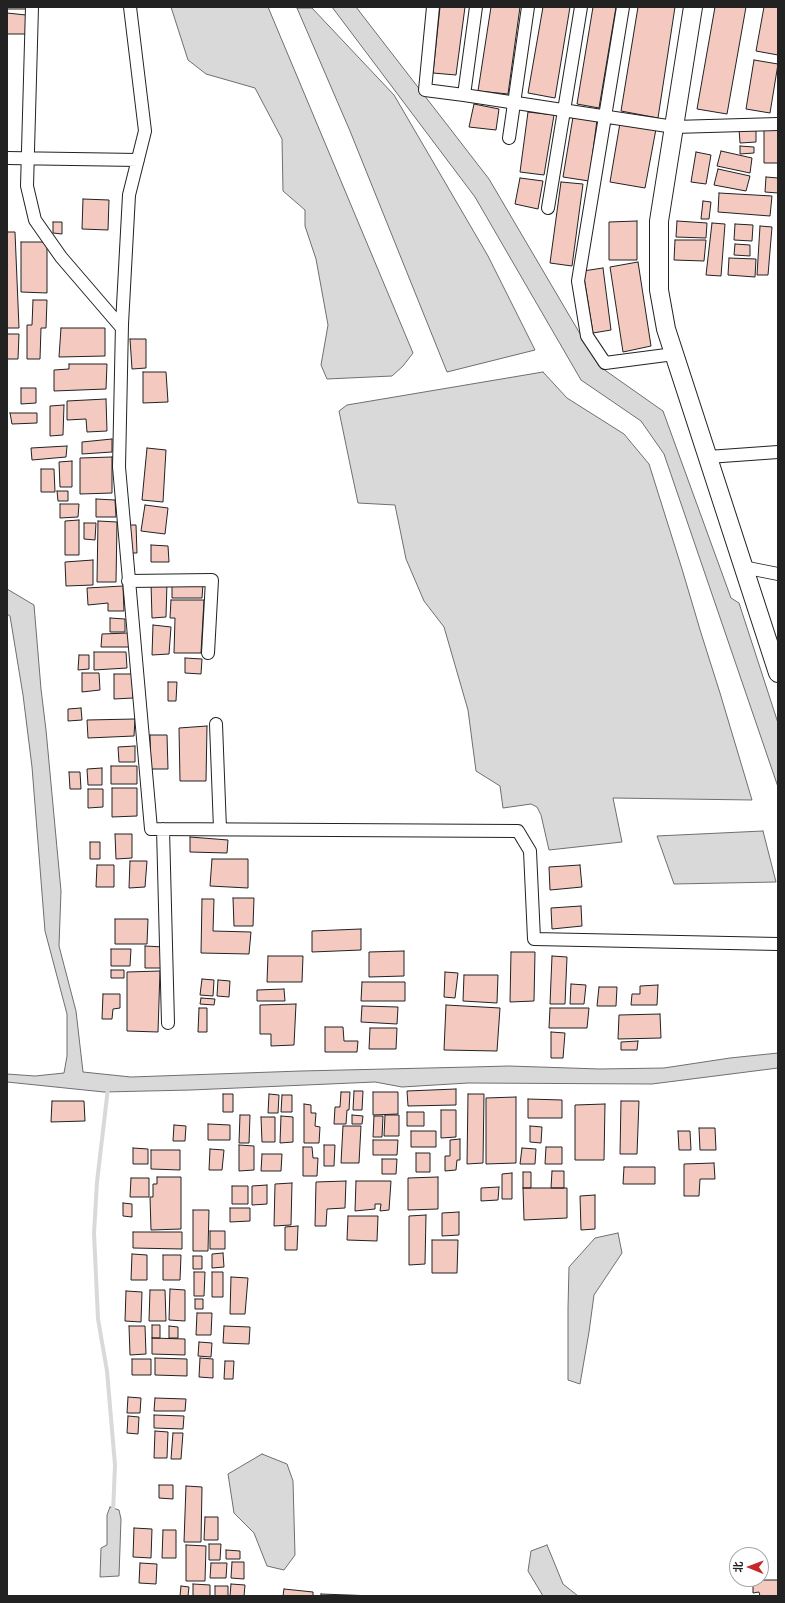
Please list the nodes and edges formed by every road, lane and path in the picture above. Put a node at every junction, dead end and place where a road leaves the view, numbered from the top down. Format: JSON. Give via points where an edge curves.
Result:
{"nodes":[{"id":1,"x":32,"y":7,"type":"edge"},
{"id":2,"x":130,"y":7,"type":"edge"},
{"id":3,"x":433,"y":7,"type":"edge"},
{"id":4,"x":476,"y":7,"type":"edge"},
{"id":5,"x":528,"y":7,"type":"edge"},
{"id":6,"x":581,"y":7,"type":"edge"},
{"id":7,"x":623,"y":7,"type":"edge"},
{"id":8,"x":693,"y":7,"type":"edge"},
{"id":9,"x":464,"y":94,"type":"junction"},
{"id":10,"x":514,"y":102,"type":"junction"},
{"id":11,"x":564,"y":110,"type":"junction"},
{"id":12,"x":605,"y":116,"type":"junction"},
{"id":13,"x":778,"y":124,"type":"edge"},
{"id":14,"x":674,"y":127,"type":"junction"},
{"id":15,"x":509,"y":138,"type":"dead end"},
{"id":16,"x":7,"y":158,"type":"edge"},
{"id":17,"x":27,"y":158,"type":"junction"},
{"id":18,"x":138,"y":160,"type":"junction"},
{"id":19,"x":548,"y":208,"type":"dead end"},
{"id":20,"x":122,"y":328,"type":"junction"},
{"id":21,"x":674,"y":354,"type":"junction"},
{"id":22,"x":778,"y":452,"type":"edge"},
{"id":23,"x":708,"y":457,"type":"junction"},
{"id":24,"x":743,"y":567,"type":"junction"},
{"id":25,"x":778,"y":574,"type":"edge"},
{"id":26,"x":128,"y":581,"type":"junction"},
{"id":27,"x":208,"y":653,"type":"dead end"},
{"id":28,"x":778,"y":673,"type":"edge"},
{"id":29,"x":216,"y":724,"type":"dead end"},
{"id":30,"x":163,"y":829,"type":"junction"},
{"id":31,"x":220,"y":829,"type":"junction"},
{"id":32,"x":778,"y":944,"type":"edge"},
{"id":33,"x":168,"y":1023,"type":"dead end"}],
"edges":[{"from":1,"to":17,"type":"street"},
{"from":2,"to":18,"type":"street","via":[[145,131]]},
{"from":3,"to":9,"type":"street","via":[[425,90]]},
{"from":4,"to":9,"type":"street"},
{"from":5,"to":10,"type":"street"},
{"from":6,"to":11,"type":"street"},
{"from":7,"to":12,"type":"street"},
{"from":8,"to":14,"type":"street"},
{"from":9,"to":10,"type":"street"},
{"from":10,"to":11,"type":"street"},
{"from":10,"to":15,"type":"street"},
{"from":11,"to":12,"type":"street"},
{"from":11,"to":19,"type":"street"},
{"from":12,"to":14,"type":"street"},
{"from":12,"to":21,"type":"street","via":[[578,281],[587,336],[605,363]]},
{"from":13,"to":14,"type":"street"},
{"from":14,"to":21,"type":"street","via":[[659,221],[659,290],[666,329]]},
{"from":16,"to":17,"type":"street"},
{"from":17,"to":18,"type":"street"},
{"from":17,"to":20,"type":"street","via":[[27,186],[35,220],[61,257]]},
{"from":18,"to":20,"type":"street","via":[[129,195]]},
{"from":20,"to":26,"type":"street","via":[[119,467]]},
{"from":21,"to":23,"type":"street"},
{"from":22,"to":23,"type":"street"},
{"from":23,"to":24,"type":"street"},
{"from":24,"to":25,"type":"street"},
{"from":24,"to":28,"type":"street"},
{"from":26,"to":27,"type":"street","via":[[212,580]]},
{"from":26,"to":30,"type":"street","via":[[151,829]]},
{"from":29,"to":31,"type":"street"},
{"from":30,"to":31,"type":"street"},
{"from":30,"to":33,"type":"street"},
{"from":31,"to":32,"type":"street","via":[[518,831],[530,851],[534,939]]}]}
